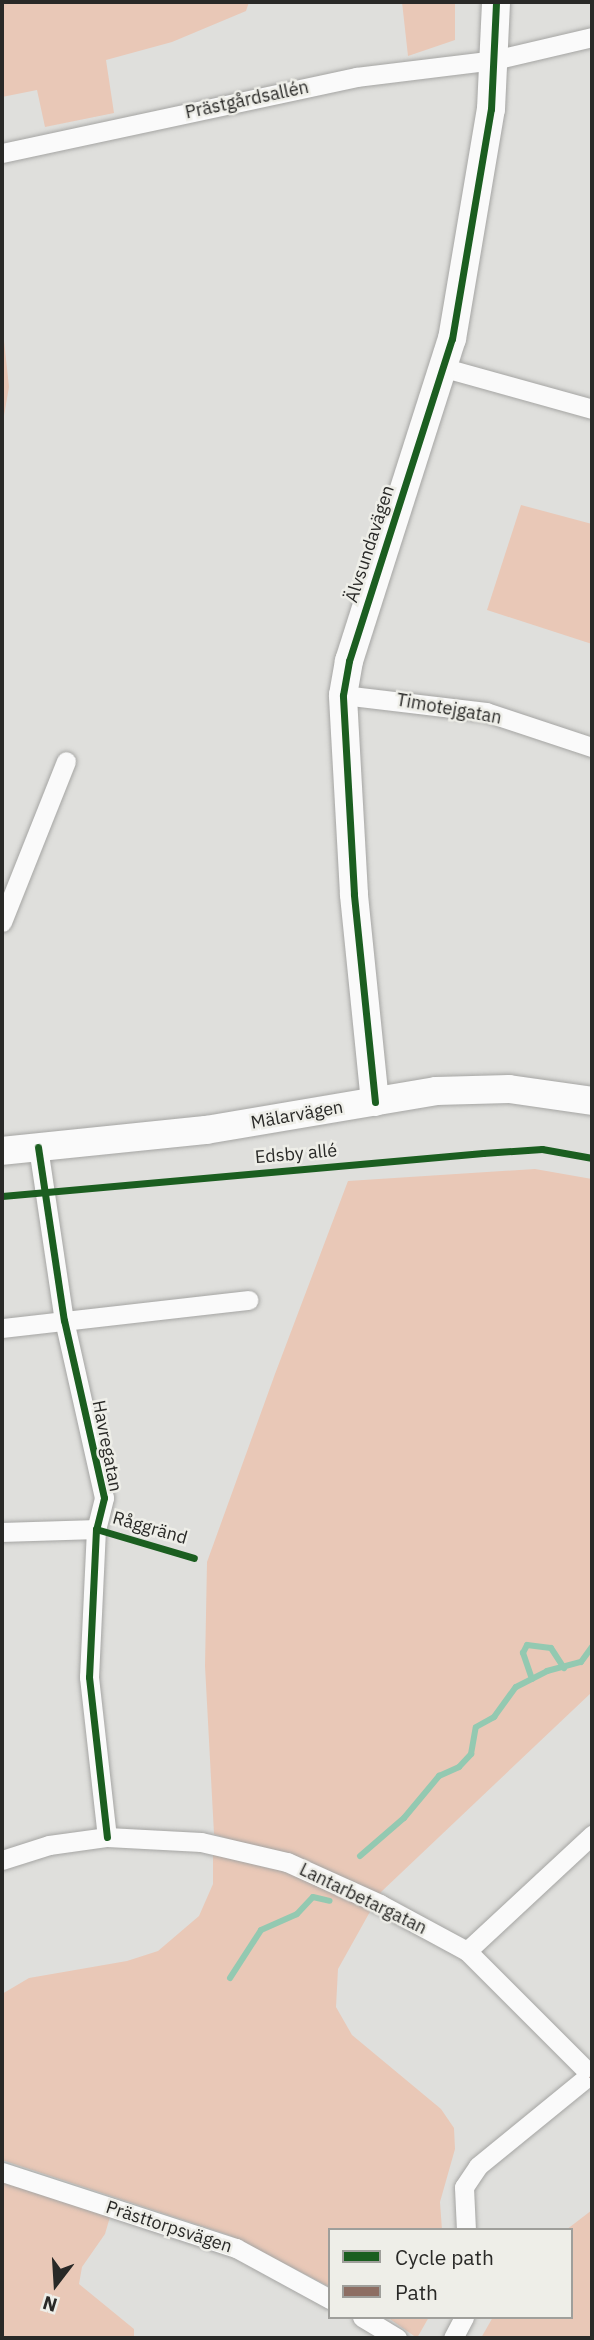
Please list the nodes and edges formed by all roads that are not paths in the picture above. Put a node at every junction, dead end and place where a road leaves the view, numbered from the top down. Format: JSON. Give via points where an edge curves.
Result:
{"nodes":[{"id":1,"x":496,"y":2,"type":"edge"},
{"id":2,"x":592,"y":37,"type":"edge"},
{"id":3,"x":494,"y":60,"type":"junction"},
{"id":4,"x":2,"y":153,"type":"edge"},
{"id":5,"x":441,"y":367,"type":"junction"},
{"id":6,"x":592,"y":409,"type":"edge"},
{"id":7,"x":344,"y":695,"type":"junction"},
{"id":8,"x":592,"y":747,"type":"edge"},
{"id":9,"x":66,"y":761,"type":"dead end"},
{"id":10,"x":2,"y":922,"type":"edge"},
{"id":11,"x":592,"y":1101,"type":"edge"},
{"id":12,"x":375,"y":1102,"type":"junction"},
{"id":13,"x":38,"y":1147,"type":"junction"},
{"id":14,"x":2,"y":1151,"type":"edge"},
{"id":15,"x":248,"y":1300,"type":"dead end"},
{"id":16,"x":64,"y":1320,"type":"junction"},
{"id":17,"x":2,"y":1328,"type":"edge"},
{"id":18,"x":96,"y":1529,"type":"junction"},
{"id":19,"x":2,"y":1532,"type":"edge"},
{"id":20,"x":592,"y":1835,"type":"edge"},
{"id":21,"x":107,"y":1837,"type":"junction"},
{"id":22,"x":2,"y":1860,"type":"edge"},
{"id":23,"x":467,"y":1951,"type":"junction"},
{"id":24,"x":592,"y":2074,"type":"edge"},
{"id":25,"x":2,"y":2172,"type":"edge"},
{"id":26,"x":466,"y":2228,"type":"edge"},
{"id":27,"x":328,"y":2298,"type":"edge"},
{"id":28,"x":365,"y":2319,"type":"edge"},
{"id":29,"x":463,"y":2319,"type":"edge"},
{"id":30,"x":397,"y":2338,"type":"edge"},
{"id":31,"x":453,"y":2338,"type":"edge"}],
"edges":[{"from":1,"to":3,"type":"street","name":"Älvsundavägen"},
{"from":2,"to":3,"type":"street","name":"Prästgårdsallén"},
{"from":3,"to":4,"type":"street","name":"Prästgårdsallén","via":[[356,77]]},
{"from":3,"to":5,"type":"street","name":"Älvsundavägen","via":[[472,238],[452,339]]},
{"from":5,"to":6,"type":"street"},
{"from":5,"to":7,"type":"street","name":"Älvsundavägen","via":[[349,661]]},
{"from":7,"to":8,"type":"street","name":"Timotejgatan","via":[[486,712]]},
{"from":7,"to":12,"type":"street","name":"Älvsundavägen","via":[[354,894]]},
{"from":9,"to":10,"type":"street"},
{"from":11,"to":12,"type":"street","name":"Mälarvägen","via":[[509,1089],[436,1091]]},
{"from":12,"to":13,"type":"street","name":"Mälarvägen","via":[[206,1130]]},
{"from":13,"to":14,"type":"street","name":"Mälarvägen"},
{"from":13,"to":16,"type":"street","name":"Havregatan"},
{"from":15,"to":16,"type":"street"},
{"from":16,"to":17,"type":"street"},
{"from":16,"to":18,"type":"street","name":"Havregatan","via":[[104,1498]]},
{"from":18,"to":19,"type":"street"},
{"from":18,"to":21,"type":"street","name":"Havregatan","via":[[89,1677]]},
{"from":20,"to":23,"type":"street"},
{"from":21,"to":22,"type":"street","name":"Lantarbetargatan","via":[[49,1845]]},
{"from":21,"to":23,"type":"street","name":"Lantarbetargatan","via":[[201,1842],[287,1862],[380,1904]]},
{"from":23,"to":24,"type":"street","name":"Lantarbetargatan"},
{"from":24,"to":26,"type":"street","via":[[478,2166],[464,2187]]},
{"from":25,"to":27,"type":"street","name":"Prästtorpsvägen","via":[[236,2248]]},
{"from":28,"to":30,"type":"street"},
{"from":29,"to":31,"type":"street"}]}
